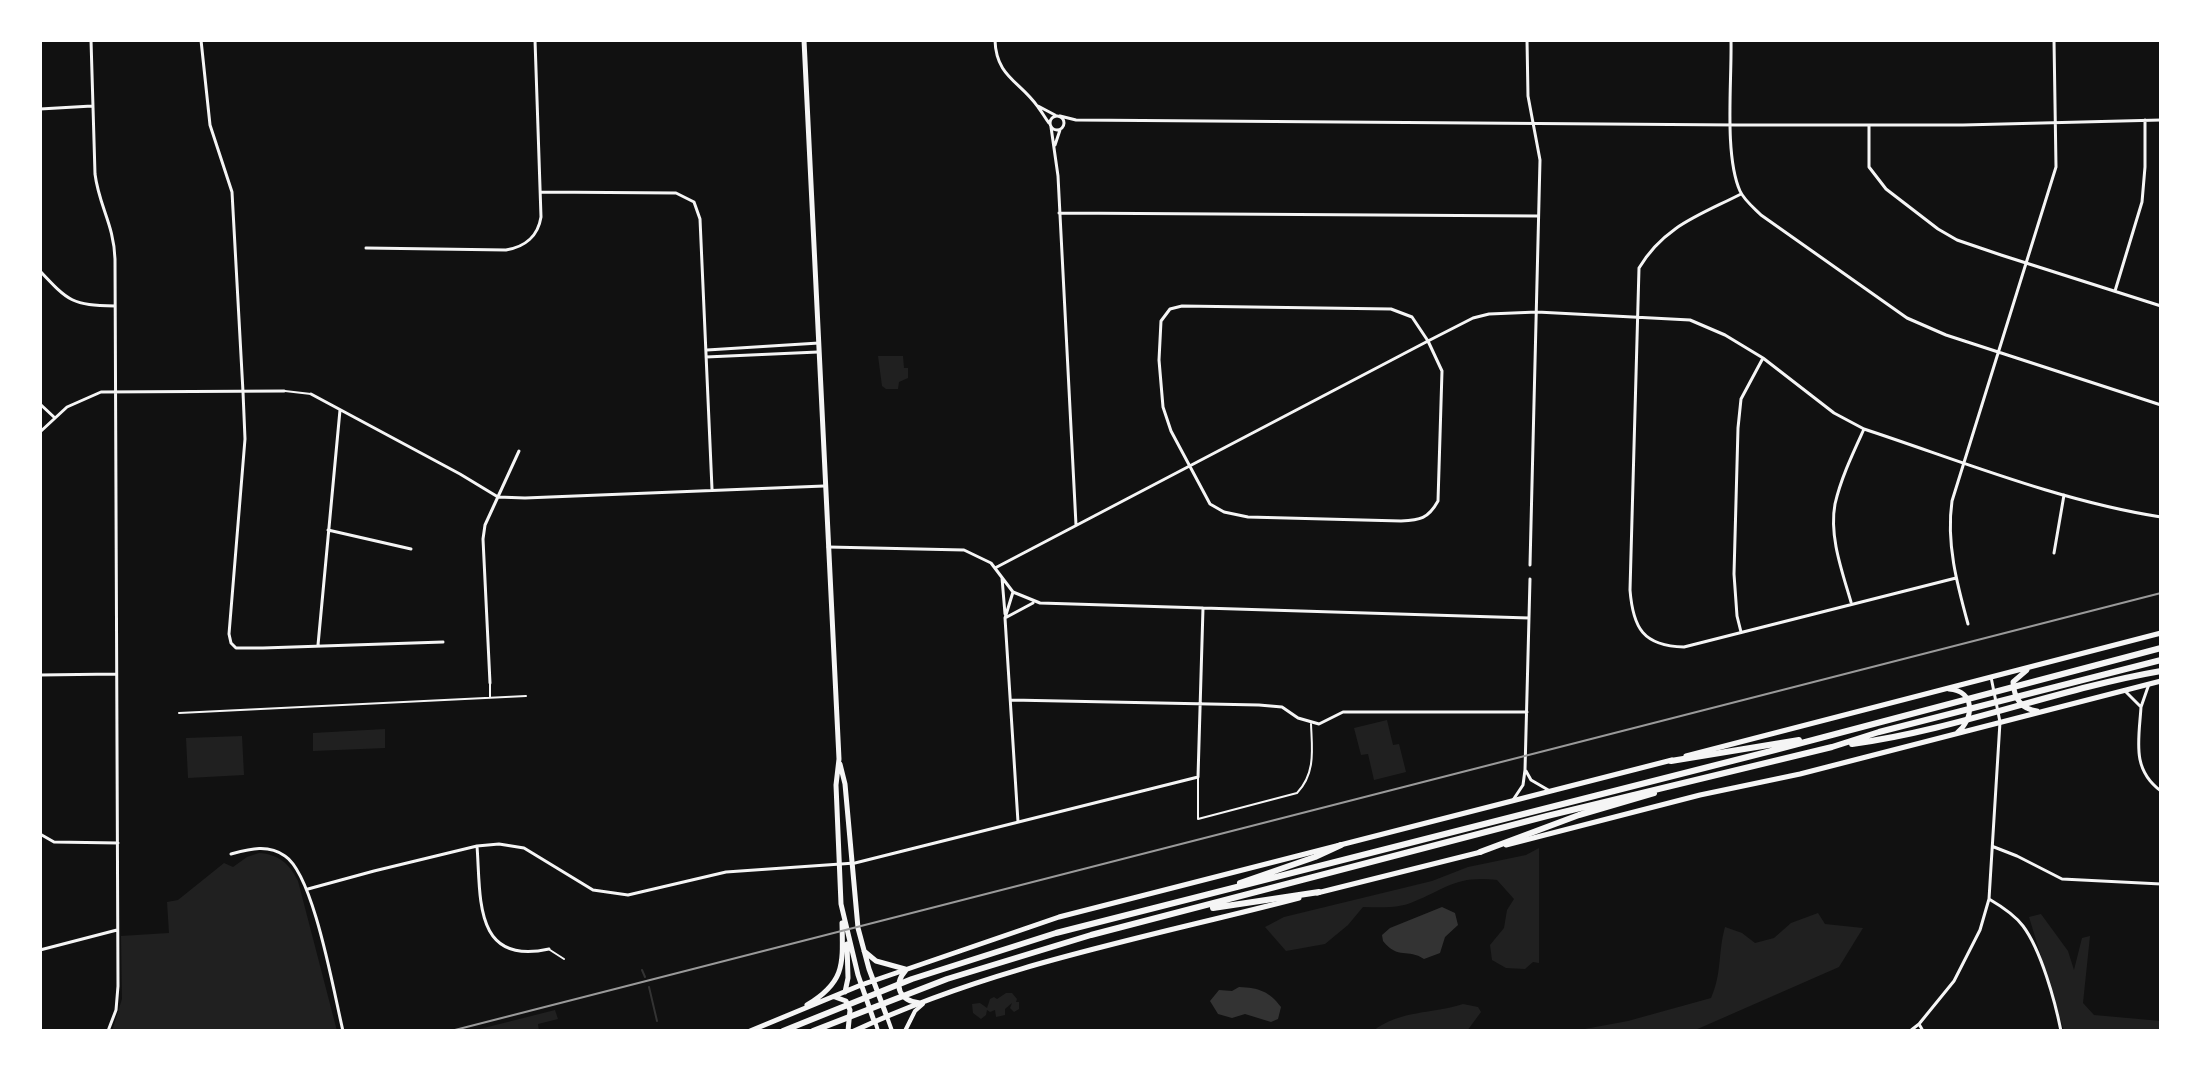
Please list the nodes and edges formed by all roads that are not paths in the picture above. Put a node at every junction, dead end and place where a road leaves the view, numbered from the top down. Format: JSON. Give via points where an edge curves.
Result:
{"nodes":[{"id":1,"x":91,"y":40,"type":"edge"},
{"id":2,"x":201,"y":40,"type":"edge"},
{"id":3,"x":535,"y":40,"type":"edge"},
{"id":4,"x":804,"y":40,"type":"edge"},
{"id":5,"x":995,"y":40,"type":"edge"},
{"id":6,"x":1527,"y":40,"type":"edge"},
{"id":7,"x":1731,"y":40,"type":"edge"},
{"id":8,"x":2054,"y":40,"type":"edge"},
{"id":9,"x":93,"y":106,"type":"junction"},
{"id":10,"x":1038,"y":106,"type":"junction"},
{"id":11,"x":40,"y":109,"type":"edge"},
{"id":12,"x":1058,"y":116,"type":"junction"},
{"id":13,"x":1076,"y":120,"type":"junction"},
{"id":14,"x":2145,"y":120,"type":"junction"},
{"id":15,"x":2161,"y":120,"type":"edge"},
{"id":16,"x":2056,"y":123,"type":"junction"},
{"id":17,"x":1534,"y":124,"type":"junction"},
{"id":18,"x":1050,"y":125,"type":"junction"},
{"id":19,"x":1732,"y":125,"type":"junction"},
{"id":20,"x":1869,"y":125,"type":"junction"},
{"id":21,"x":1061,"y":128,"type":"junction"},
{"id":22,"x":1055,"y":145,"type":"junction"},
{"id":23,"x":541,"y":192,"type":"junction"},
{"id":24,"x":1741,"y":194,"type":"junction"},
{"id":25,"x":1059,"y":213,"type":"junction"},
{"id":26,"x":1538,"y":216,"type":"junction"},
{"id":27,"x":366,"y":248,"type":"dead end"},
{"id":28,"x":2027,"y":263,"type":"junction"},
{"id":29,"x":40,"y":271,"type":"edge"},
{"id":30,"x":2115,"y":291,"type":"junction"},
{"id":31,"x":116,"y":306,"type":"junction"},
{"id":32,"x":2161,"y":306,"type":"edge"},
{"id":33,"x":1537,"y":312,"type":"junction"},
{"id":34,"x":1638,"y":316,"type":"junction"},
{"id":35,"x":1428,"y":341,"type":"junction"},
{"id":36,"x":819,"y":343,"type":"junction"},
{"id":37,"x":706,"y":350,"type":"junction"},
{"id":38,"x":819,"y":352,"type":"junction"},
{"id":39,"x":1999,"y":352,"type":"junction"},
{"id":40,"x":706,"y":357,"type":"junction"},
{"id":41,"x":1763,"y":358,"type":"junction"},
{"id":42,"x":284,"y":391,"type":"joint"},
{"id":43,"x":117,"y":392,"type":"junction"},
{"id":44,"x":243,"y":392,"type":"junction"},
{"id":45,"x":311,"y":394,"type":"joint"},
{"id":46,"x":40,"y":404,"type":"edge"},
{"id":47,"x":2161,"y":405,"type":"edge"},
{"id":48,"x":340,"y":410,"type":"junction"},
{"id":49,"x":55,"y":418,"type":"junction"},
{"id":50,"x":1864,"y":429,"type":"junction"},
{"id":51,"x":40,"y":432,"type":"edge"},
{"id":52,"x":519,"y":451,"type":"dead end"},
{"id":53,"x":1964,"y":462,"type":"junction"},
{"id":54,"x":1188,"y":466,"type":"junction"},
{"id":55,"x":825,"y":486,"type":"junction"},
{"id":56,"x":712,"y":490,"type":"junction"},
{"id":57,"x":2064,"y":495,"type":"junction"},
{"id":58,"x":498,"y":497,"type":"junction"},
{"id":59,"x":2161,"y":517,"type":"edge"},
{"id":60,"x":1076,"y":525,"type":"junction"},
{"id":61,"x":328,"y":530,"type":"junction"},
{"id":62,"x":828,"y":547,"type":"junction"},
{"id":63,"x":411,"y":549,"type":"dead end"},
{"id":64,"x":2054,"y":553,"type":"dead end"},
{"id":65,"x":1530,"y":565,"type":"dead end"},
{"id":66,"x":995,"y":568,"type":"junction"},
{"id":67,"x":1002,"y":578,"type":"junction"},
{"id":68,"x":1956,"y":578,"type":"junction"},
{"id":69,"x":1530,"y":579,"type":"dead end"},
{"id":70,"x":1013,"y":592,"type":"junction"},
{"id":71,"x":1035,"y":602,"type":"junction"},
{"id":72,"x":1852,"y":603,"type":"junction"},
{"id":73,"x":1203,"y":608,"type":"junction"},
{"id":74,"x":1005,"y":618,"type":"junction"},
{"id":75,"x":1529,"y":618,"type":"junction"},
{"id":76,"x":1968,"y":624,"type":"dead end"},
{"id":77,"x":1742,"y":633,"type":"junction"},
{"id":78,"x":2161,"y":633,"type":"edge"},
{"id":79,"x":443,"y":642,"type":"dead end"},
{"id":80,"x":318,"y":646,"type":"junction"},
{"id":81,"x":2161,"y":648,"type":"edge"},
{"id":82,"x":2161,"y":660,"type":"edge"},
{"id":83,"x":2032,"y":667,"type":"junction"},
{"id":84,"x":2161,"y":671,"type":"edge"},
{"id":85,"x":118,"y":674,"type":"junction"},
{"id":86,"x":40,"y":675,"type":"edge"},
{"id":87,"x":1991,"y":677,"type":"junction"},
{"id":88,"x":2161,"y":681,"type":"edge"},
{"id":89,"x":490,"y":683,"type":"joint"},
{"id":90,"x":2149,"y":684,"type":"junction"},
{"id":91,"x":1942,"y":688,"type":"junction"},
{"id":92,"x":2125,"y":691,"type":"junction"},
{"id":93,"x":2041,"y":695,"type":"junction"},
{"id":94,"x":526,"y":696,"type":"dead end"},
{"id":95,"x":490,"y":698,"type":"junction"},
{"id":96,"x":1011,"y":700,"type":"junction"},
{"id":97,"x":1200,"y":703,"type":"junction"},
{"id":98,"x":2141,"y":707,"type":"junction"},
{"id":99,"x":2043,"y":711,"type":"junction"},
{"id":100,"x":1527,"y":712,"type":"junction"},
{"id":101,"x":179,"y":713,"type":"dead end"},
{"id":102,"x":2000,"y":722,"type":"junction"},
{"id":103,"x":1311,"y":724,"type":"junction"},
{"id":104,"x":1956,"y":733,"type":"junction"},
{"id":105,"x":1826,"y":735,"type":"junction"},
{"id":106,"x":839,"y":759,"type":"junction"},
{"id":107,"x":1671,"y":761,"type":"junction"},
{"id":108,"x":1525,"y":770,"type":"junction"},
{"id":109,"x":1198,"y":777,"type":"junction"},
{"id":110,"x":1666,"y":787,"type":"junction"},
{"id":111,"x":1550,"y":791,"type":"junction"},
{"id":112,"x":2161,"y":791,"type":"edge"},
{"id":113,"x":1513,"y":800,"type":"junction"},
{"id":114,"x":1018,"y":822,"type":"junction"},
{"id":115,"x":40,"y":834,"type":"edge"},
{"id":116,"x":118,"y":843,"type":"junction"},
{"id":117,"x":1341,"y":845,"type":"junction"},
{"id":118,"x":477,"y":846,"type":"junction"},
{"id":119,"x":1994,"y":847,"type":"junction"},
{"id":120,"x":1480,"y":852,"type":"junction"},
{"id":121,"x":231,"y":854,"type":"dead end"},
{"id":122,"x":852,"y":864,"type":"junction"},
{"id":123,"x":840,"y":865,"type":"junction"},
{"id":124,"x":2161,"y":884,"type":"edge"},
{"id":125,"x":308,"y":889,"type":"junction"},
{"id":126,"x":1319,"y":892,"type":"junction"},
{"id":127,"x":1205,"y":895,"type":"junction"},
{"id":128,"x":1989,"y":899,"type":"junction"},
{"id":129,"x":841,"y":904,"type":"junction"},
{"id":130,"x":1186,"y":912,"type":"junction"},
{"id":131,"x":117,"y":930,"type":"junction"},
{"id":132,"x":846,"y":931,"type":"junction"},
{"id":133,"x":549,"y":949,"type":"joint"},
{"id":134,"x":40,"y":950,"type":"edge"},
{"id":135,"x":863,"y":950,"type":"junction"},
{"id":136,"x":564,"y":959,"type":"dead end"},
{"id":137,"x":906,"y":969,"type":"junction"},
{"id":138,"x":873,"y":981,"type":"junction"},
{"id":139,"x":861,"y":985,"type":"junction"},
{"id":140,"x":845,"y":992,"type":"junction"},
{"id":141,"x":833,"y":997,"type":"junction"},
{"id":142,"x":923,"y":1003,"type":"junction"},
{"id":143,"x":788,"y":1016,"type":"junction"},
{"id":144,"x":887,"y":1017,"type":"junction"},
{"id":145,"x":875,"y":1021,"type":"junction"},
{"id":146,"x":1919,"y":1024,"type":"junction"},
{"id":147,"x":108,"y":1031,"type":"edge"},
{"id":148,"x":343,"y":1031,"type":"edge"},
{"id":149,"x":750,"y":1031,"type":"edge"},
{"id":150,"x":783,"y":1031,"type":"edge"},
{"id":151,"x":813,"y":1031,"type":"edge"},
{"id":152,"x":848,"y":1031,"type":"edge"},
{"id":153,"x":854,"y":1031,"type":"edge"},
{"id":154,"x":878,"y":1031,"type":"edge"},
{"id":155,"x":892,"y":1031,"type":"edge"},
{"id":156,"x":905,"y":1031,"type":"edge"},
{"id":157,"x":1910,"y":1031,"type":"edge"},
{"id":158,"x":1923,"y":1031,"type":"edge"},
{"id":159,"x":2061,"y":1031,"type":"edge"}],
"edges":[{"from":1,"to":9,"type":"street"},
{"from":2,"to":44,"type":"street","via":[[209,119],[232,192]]},
{"from":3,"to":23,"type":"street"},
{"from":4,"to":36,"type":"main road"},
{"from":5,"to":10,"type":"street","via":[[1001,68]]},
{"from":6,"to":17,"type":"street"},
{"from":7,"to":19,"type":"street"},
{"from":8,"to":16,"type":"street"},
{"from":9,"to":11,"type":"street"},
{"from":9,"to":31,"type":"street","via":[[98,195],[115,240]]},
{"from":10,"to":12,"type":"street"},
{"from":10,"to":18,"type":"street"},
{"from":12,"to":13,"type":"street"},
{"from":12,"to":18,"type":"street"},
{"from":12,"to":21,"type":"street","via":[[1064,120]]},
{"from":13,"to":17,"type":"street"},
{"from":13,"to":21,"type":"street"},
{"from":14,"to":15,"type":"street"},
{"from":14,"to":16,"type":"street"},
{"from":14,"to":30,"type":"street","via":[[2142,202]]},
{"from":16,"to":20,"type":"street"},
{"from":16,"to":28,"type":"street","via":[[2056,167]]},
{"from":17,"to":19,"type":"street"},
{"from":17,"to":26,"type":"street","via":[[1540,160]]},
{"from":18,"to":21,"type":"street"},
{"from":18,"to":22,"type":"street"},
{"from":19,"to":20,"type":"street"},
{"from":19,"to":24,"type":"street","via":[[1734,173]]},
{"from":20,"to":28,"type":"street","via":[[1869,167],[1886,189],[1957,240]]},
{"from":21,"to":22,"type":"street"},
{"from":22,"to":25,"type":"street"},
{"from":23,"to":27,"type":"street","via":[[539,227],[525,245],[514,249]]},
{"from":23,"to":37,"type":"street","via":[[676,193],[689,198],[699,213]]},
{"from":24,"to":34,"type":"street","via":[[1665,234],[1650,249],[1639,268]]},
{"from":24,"to":39,"type":"street","via":[[1761,215],[1907,318]]},
{"from":25,"to":26,"type":"street"},
{"from":25,"to":60,"type":"street"},
{"from":26,"to":33,"type":"street"},
{"from":28,"to":30,"type":"street"},
{"from":28,"to":39,"type":"street"},
{"from":29,"to":31,"type":"street","via":[[71,301]]},
{"from":30,"to":32,"type":"street"},
{"from":31,"to":43,"type":"street"},
{"from":33,"to":34,"type":"street"},
{"from":33,"to":35,"type":"street","via":[[1473,318]]},
{"from":33,"to":65,"type":"street"},
{"from":34,"to":41,"type":"street","via":[[1690,320]]},
{"from":34,"to":77,"type":"street","via":[[1632,612],[1640,631],[1667,647]]},
{"from":35,"to":54,"type":"street"},
{"from":35,"to":54,"type":"street","via":[[1412,317],[1391,309],[1170,309],[1161,321],[1163,407]]},
{"from":35,"to":54,"type":"street","via":[[1442,371],[1441,444],[1438,501],[1424,519],[1248,517],[1224,512],[1210,504]]},
{"from":36,"to":37,"type":"street"},
{"from":36,"to":38,"type":"main road"},
{"from":37,"to":40,"type":"street"},
{"from":38,"to":40,"type":"street"},
{"from":38,"to":55,"type":"main road"},
{"from":39,"to":47,"type":"street"},
{"from":39,"to":53,"type":"street"},
{"from":40,"to":56,"type":"street"},
{"from":41,"to":50,"type":"street","via":[[1834,413]]},
{"from":41,"to":77,"type":"street","via":[[1741,399],[1738,428],[1734,574]]},
{"from":42,"to":44,"type":"street"},
{"from":42,"to":45,"type":"street"},
{"from":43,"to":44,"type":"street"},
{"from":43,"to":49,"type":"street","via":[[87,397]]},
{"from":43,"to":85,"type":"street"},
{"from":44,"to":80,"type":"street","via":[[245,439],[231,643],[236,648]]},
{"from":45,"to":48,"type":"street"},
{"from":46,"to":49,"type":"street"},
{"from":48,"to":58,"type":"street"},
{"from":48,"to":61,"type":"street"},
{"from":49,"to":51,"type":"street"},
{"from":50,"to":53,"type":"street"},
{"from":50,"to":72,"type":"street","via":[[1835,506],[1834,535]]},
{"from":52,"to":58,"type":"street"},
{"from":53,"to":57,"type":"street"},
{"from":53,"to":68,"type":"street","via":[[1949,518]]},
{"from":54,"to":60,"type":"street"},
{"from":55,"to":56,"type":"street"},
{"from":55,"to":62,"type":"main road"},
{"from":56,"to":58,"type":"street"},
{"from":57,"to":59,"type":"street"},
{"from":57,"to":64,"type":"street"},
{"from":58,"to":89,"type":"street","via":[[483,539]]},
{"from":60,"to":66,"type":"street"},
{"from":61,"to":63,"type":"street"},
{"from":61,"to":80,"type":"street"},
{"from":62,"to":66,"type":"street","via":[[956,549],[977,554]]},
{"from":62,"to":106,"type":"main road"},
{"from":66,"to":67,"type":"street"},
{"from":67,"to":70,"type":"street"},
{"from":67,"to":74,"type":"street"},
{"from":68,"to":72,"type":"street"},
{"from":68,"to":76,"type":"street"},
{"from":69,"to":75,"type":"street"},
{"from":70,"to":71,"type":"street"},
{"from":70,"to":74,"type":"street"},
{"from":71,"to":73,"type":"street"},
{"from":71,"to":74,"type":"street"},
{"from":72,"to":77,"type":"street"},
{"from":73,"to":75,"type":"street"},
{"from":73,"to":97,"type":"street"},
{"from":74,"to":96,"type":"street"},
{"from":75,"to":100,"type":"street"},
{"from":78,"to":83,"type":"main road"},
{"from":79,"to":80,"type":"street"},
{"from":81,"to":105,"type":"highway"},
{"from":82,"to":93,"type":"highway"},
{"from":83,"to":87,"type":"main road"},
{"from":83,"to":99,"type":"main road","via":[[2013,682],[2013,692],[2028,710]]},
{"from":84,"to":93,"type":"highway"},
{"from":85,"to":86,"type":"street"},
{"from":85,"to":116,"type":"street"},
{"from":87,"to":91,"type":"main road"},
{"from":87,"to":102,"type":"street"},
{"from":88,"to":90,"type":"main road"},
{"from":89,"to":95,"type":"street"},
{"from":90,"to":92,"type":"main road"},
{"from":90,"to":98,"type":"street"},
{"from":91,"to":104,"type":"main road","via":[[1959,690],[1970,705],[1964,727]]},
{"from":91,"to":107,"type":"main road"},
{"from":92,"to":98,"type":"street"},
{"from":92,"to":99,"type":"main road"},
{"from":93,"to":110,"type":"highway","via":[[1895,738],[1832,747]]},
{"from":94,"to":95,"type":"street"},
{"from":95,"to":101,"type":"street"},
{"from":96,"to":97,"type":"street"},
{"from":96,"to":114,"type":"street"},
{"from":97,"to":103,"type":"street","via":[[1282,707]]},
{"from":97,"to":109,"type":"street"},
{"from":98,"to":112,"type":"street","via":[[2137,754],[2149,782]]},
{"from":99,"to":102,"type":"main road"},
{"from":100,"to":103,"type":"street","via":[[1343,712]]},
{"from":100,"to":108,"type":"street"},
{"from":102,"to":104,"type":"main road"},
{"from":102,"to":119,"type":"street"},
{"from":103,"to":109,"type":"street","via":[[1310,771],[1297,793],[1198,819]]},
{"from":104,"to":120,"type":"main road"},
{"from":105,"to":107,"type":"highway"},
{"from":105,"to":127,"type":"highway"},
{"from":106,"to":122,"type":"main road"},
{"from":106,"to":123,"type":"main road"},
{"from":107,"to":111,"type":"main road"},
{"from":108,"to":111,"type":"street"},
{"from":108,"to":113,"type":"street"},
{"from":109,"to":114,"type":"street"},
{"from":110,"to":120,"type":"highway"},
{"from":110,"to":130,"type":"highway"},
{"from":111,"to":113,"type":"main road"},
{"from":113,"to":117,"type":"main road"},
{"from":114,"to":122,"type":"street"},
{"from":115,"to":116,"type":"street","via":[[54,842]]},
{"from":116,"to":131,"type":"street"},
{"from":117,"to":127,"type":"highway"},
{"from":117,"to":137,"type":"main road","via":[[1059,917]]},
{"from":118,"to":123,"type":"street","via":[[524,848],[593,890],[613,895],[726,872]]},
{"from":118,"to":125,"type":"street"},
{"from":118,"to":133,"type":"street","via":[[481,912],[491,937],[518,951]]},
{"from":119,"to":124,"type":"street","via":[[2062,879]]},
{"from":119,"to":128,"type":"street"},
{"from":120,"to":126,"type":"main road"},
{"from":121,"to":125,"type":"street","via":[[258,848],[283,854],[294,862]]},
{"from":122,"to":123,"type":"street"},
{"from":122,"to":135,"type":"main road"},
{"from":123,"to":129,"type":"main road"},
{"from":125,"to":148,"type":"street"},
{"from":126,"to":130,"type":"highway"},
{"from":126,"to":142,"type":"main road","via":[[1079,953]]},
{"from":127,"to":150,"type":"highway","via":[[1056,933],[912,979]]},
{"from":128,"to":146,"type":"street","via":[[1954,981]]},
{"from":128,"to":159,"type":"street","via":[[2023,926],[2048,982]]},
{"from":129,"to":132,"type":"main road"},
{"from":129,"to":143,"type":"main road","via":[[838,977],[823,996]]},
{"from":130,"to":151,"type":"highway","via":[[1007,960]]},
{"from":131,"to":134,"type":"street"},
{"from":131,"to":147,"type":"street","via":[[116,1010]]},
{"from":132,"to":139,"type":"main road"},
{"from":132,"to":140,"type":"main road"},
{"from":133,"to":136,"type":"street"},
{"from":135,"to":137,"type":"main road","via":[[876,961]]},
{"from":135,"to":138,"type":"main road"},
{"from":137,"to":138,"type":"main road"},
{"from":137,"to":142,"type":"main road","via":[[898,981],[900,993],[908,1001]]},
{"from":138,"to":139,"type":"main road"},
{"from":138,"to":144,"type":"main road"},
{"from":139,"to":140,"type":"main road"},
{"from":139,"to":145,"type":"main road"},
{"from":140,"to":141,"type":"main road"},
{"from":141,"to":143,"type":"main road"},
{"from":141,"to":152,"type":"main road","via":[[846,1001],[850,1010]]},
{"from":142,"to":144,"type":"main road"},
{"from":142,"to":156,"type":"street"},
{"from":143,"to":149,"type":"main road"},
{"from":144,"to":145,"type":"main road"},
{"from":144,"to":155,"type":"street"},
{"from":145,"to":153,"type":"main road"},
{"from":145,"to":154,"type":"street"},
{"from":146,"to":157,"type":"street"},
{"from":146,"to":158,"type":"street"}]}
